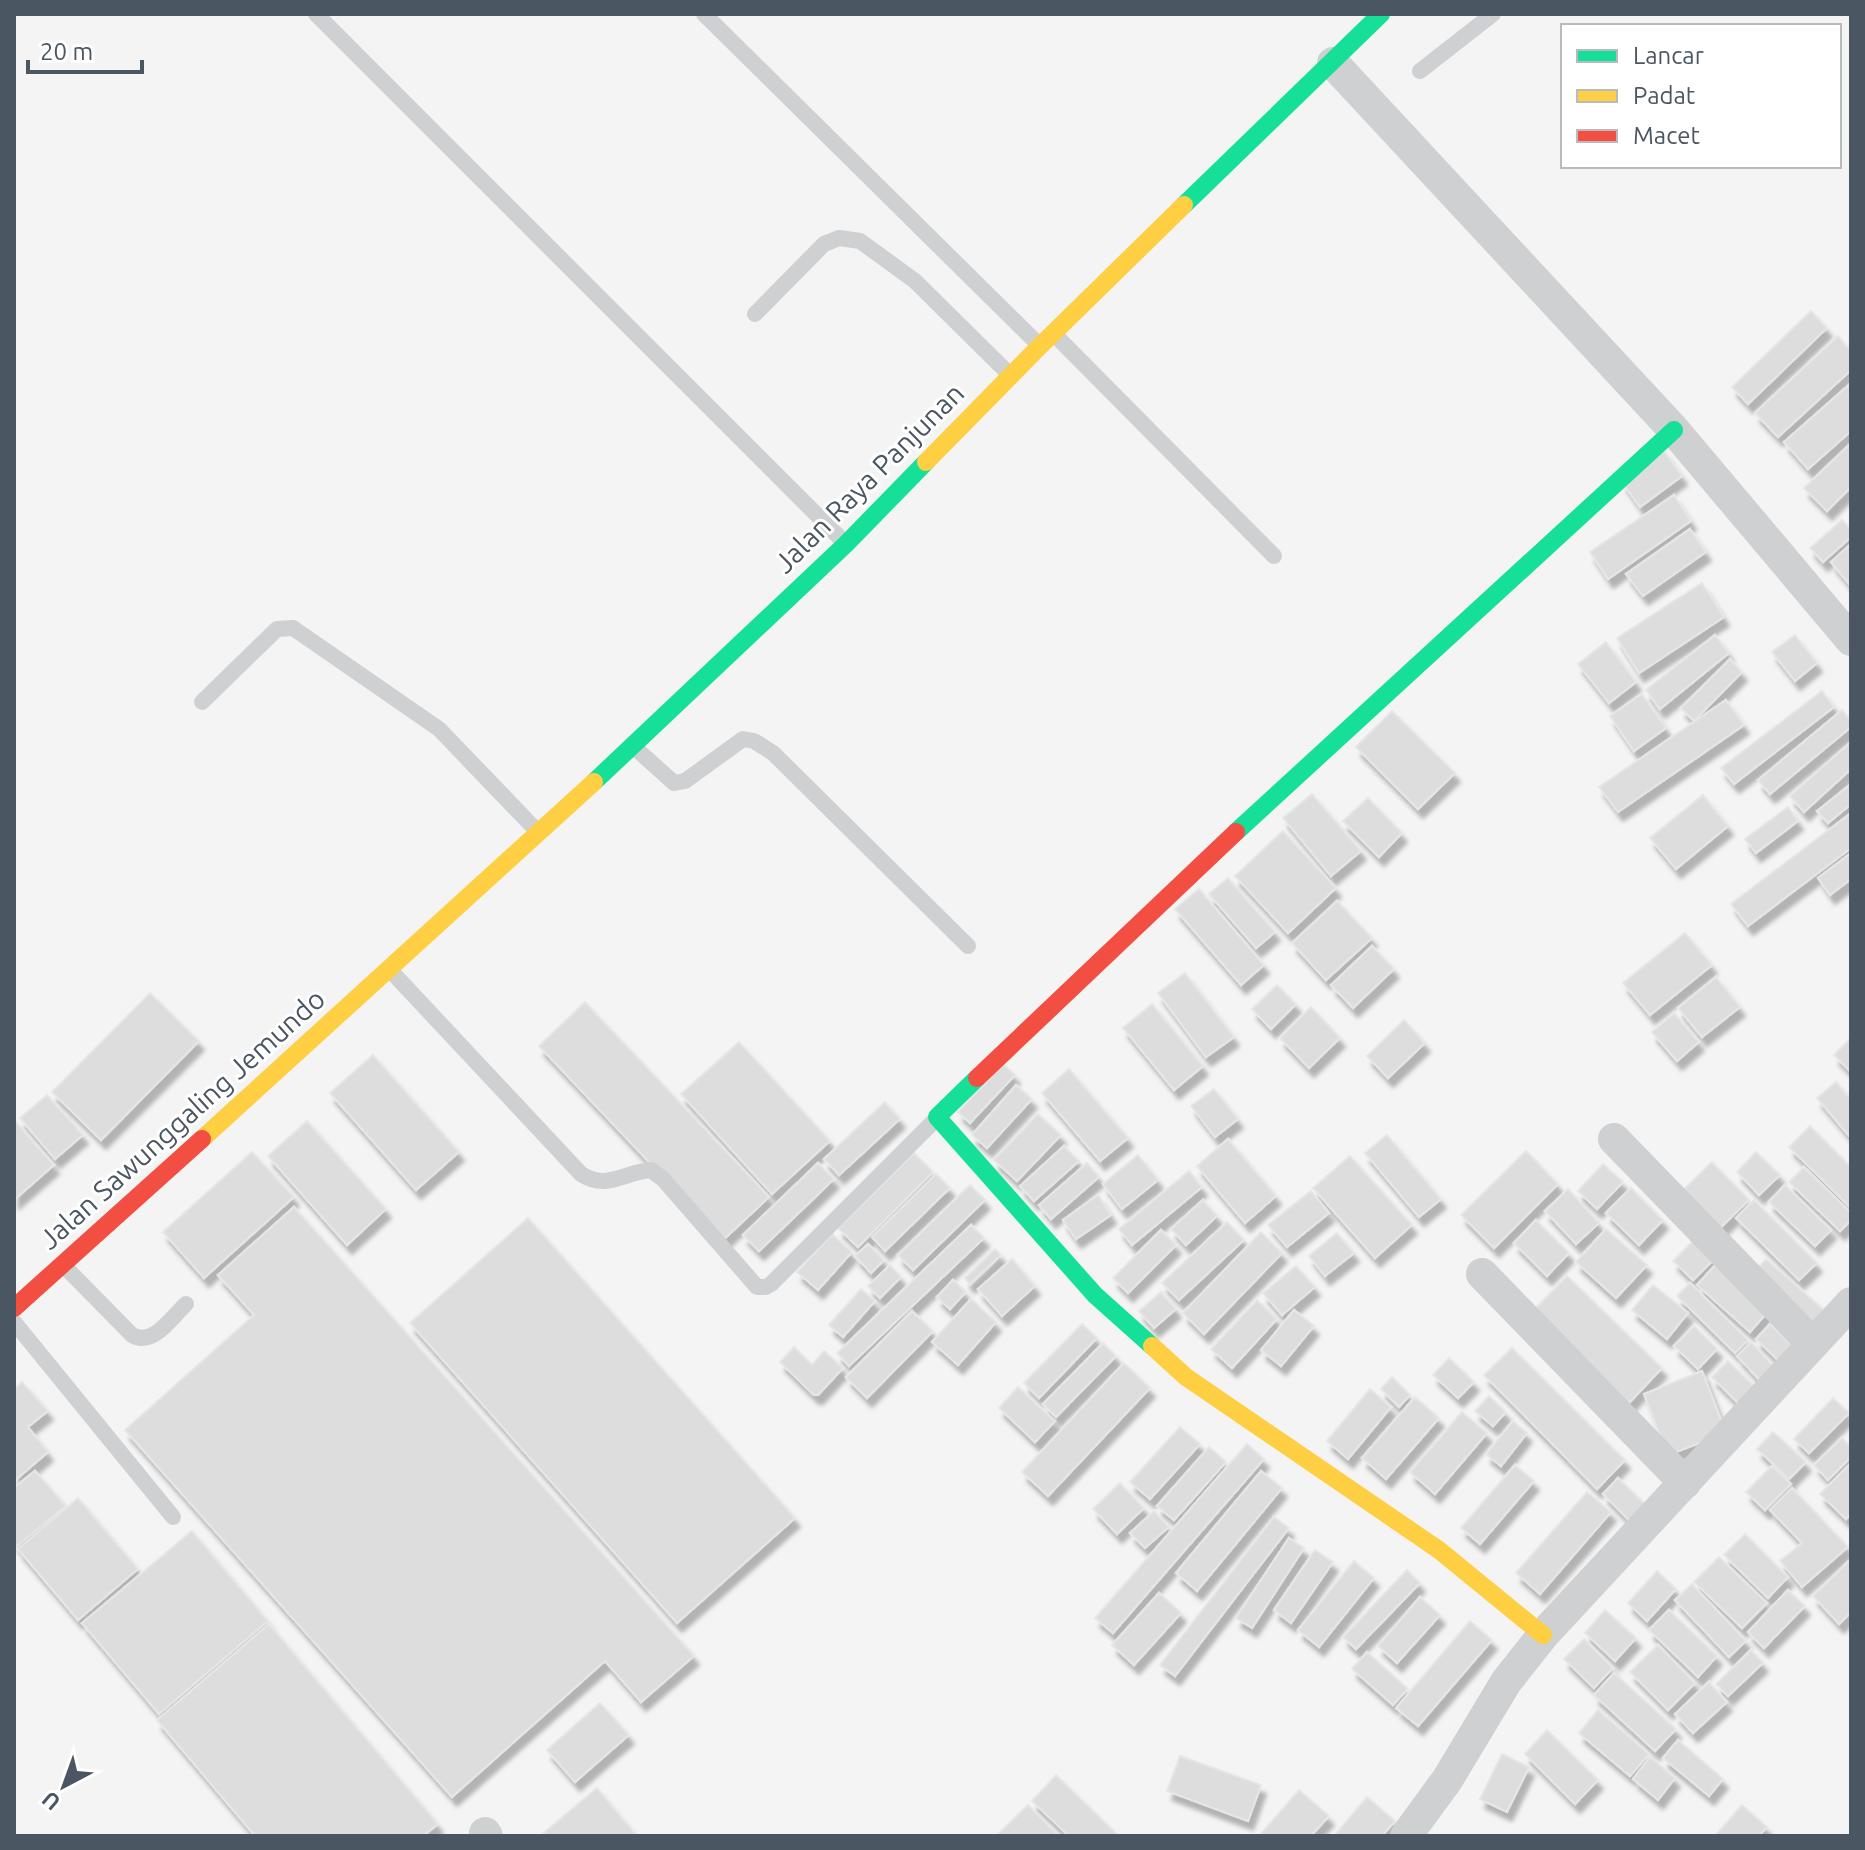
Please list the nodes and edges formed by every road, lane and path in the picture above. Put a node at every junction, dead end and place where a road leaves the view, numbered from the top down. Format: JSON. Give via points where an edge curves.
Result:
{"nodes":[{"id":1,"x":316,"y":14,"type":"edge"},
{"id":2,"x":704,"y":14,"type":"edge"},
{"id":3,"x":1381,"y":14,"type":"edge"},
{"id":4,"x":1493,"y":14,"type":"edge"},
{"id":5,"x":1333,"y":63,"type":"junction"},
{"id":6,"x":1420,"y":71,"type":"dead end"},
{"id":7,"x":755,"y":314,"type":"dead end"},
{"id":8,"x":1046,"y":340,"type":"junction"},
{"id":9,"x":1011,"y":376,"type":"junction"},
{"id":10,"x":1674,"y":430,"type":"junction"},
{"id":11,"x":846,"y":544,"type":"junction"},
{"id":12,"x":1274,"y":556,"type":"dead end"},
{"id":13,"x":1851,"y":640,"type":"edge"},
{"id":14,"x":202,"y":702,"type":"dead end"},
{"id":15,"x":632,"y":746,"type":"junction"},
{"id":16,"x":540,"y":834,"type":"junction"},
{"id":17,"x":968,"y":946,"type":"dead end"},
{"id":18,"x":389,"y":970,"type":"junction"},
{"id":19,"x":937,"y":1117,"type":"junction"},
{"id":20,"x":1614,"y":1139,"type":"dead end"},
{"id":21,"x":62,"y":1264,"type":"junction"},
{"id":22,"x":1482,"y":1274,"type":"dead end"},
{"id":23,"x":1851,"y":1303,"type":"edge"},
{"id":24,"x":186,"y":1304,"type":"dead end"},
{"id":25,"x":14,"y":1308,"type":"edge"},
{"id":26,"x":14,"y":1322,"type":"edge"},
{"id":27,"x":1813,"y":1344,"type":"junction"},
{"id":28,"x":1685,"y":1483,"type":"junction"},
{"id":29,"x":173,"y":1517,"type":"dead end"},
{"id":30,"x":1543,"y":1635,"type":"junction"},
{"id":31,"x":1411,"y":1830,"type":"edge"}],
"edges":[{"from":1,"to":11,"type":"lane"},
{"from":2,"to":8,"type":"lane","via":[[1020,328]]},
{"from":3,"to":5,"type":"main road","name":"Jalan Raya Panjunan"},
{"from":4,"to":6,"type":"lane"},
{"from":5,"to":8,"type":"main road","name":"Jalan Raya Panjunan"},
{"from":5,"to":10,"type":"street"},
{"from":7,"to":9,"type":"lane","via":[[824,244],[839,238],[860,241],[915,281]]},
{"from":8,"to":9,"type":"main road","name":"Jalan Raya Panjunan"},
{"from":8,"to":12,"type":"lane"},
{"from":9,"to":11,"type":"main road","name":"Jalan Raya Panjunan"},
{"from":10,"to":13,"type":"street"},
{"from":10,"to":19,"type":"main road","via":[[1190,875]]},
{"from":11,"to":15,"type":"main road","name":"Jalan Raya Panjunan"},
{"from":14,"to":16,"type":"lane","via":[[277,629],[293,628],[439,729]]},
{"from":15,"to":16,"type":"main road","name":"Jalan Raya Panjunan"},
{"from":15,"to":17,"type":"lane","via":[[674,783],[685,781],[743,739],[754,741],[773,753]]},
{"from":16,"to":18,"type":"main road","name":"Jalan Raya Panjunan"},
{"from":18,"to":19,"type":"lane","via":[[581,1174],[604,1182],[651,1170],[757,1287],[771,1284]]},
{"from":18,"to":21,"type":"main road","name":"Jalan Sawunggaling Jemundo"},
{"from":19,"to":30,"type":"main road","via":[[1095,1295],[1186,1377],[1439,1550]]},
{"from":20,"to":27,"type":"street"},
{"from":21,"to":24,"type":"lane","via":[[140,1340],[150,1339]]},
{"from":21,"to":25,"type":"main road","name":"Jalan Sawunggaling Jemundo"},
{"from":22,"to":28,"type":"street"},
{"from":23,"to":27,"type":"street"},
{"from":26,"to":29,"type":"lane"},
{"from":27,"to":28,"type":"street"},
{"from":28,"to":30,"type":"street"},
{"from":30,"to":31,"type":"street","via":[[1506,1682]]}]}
